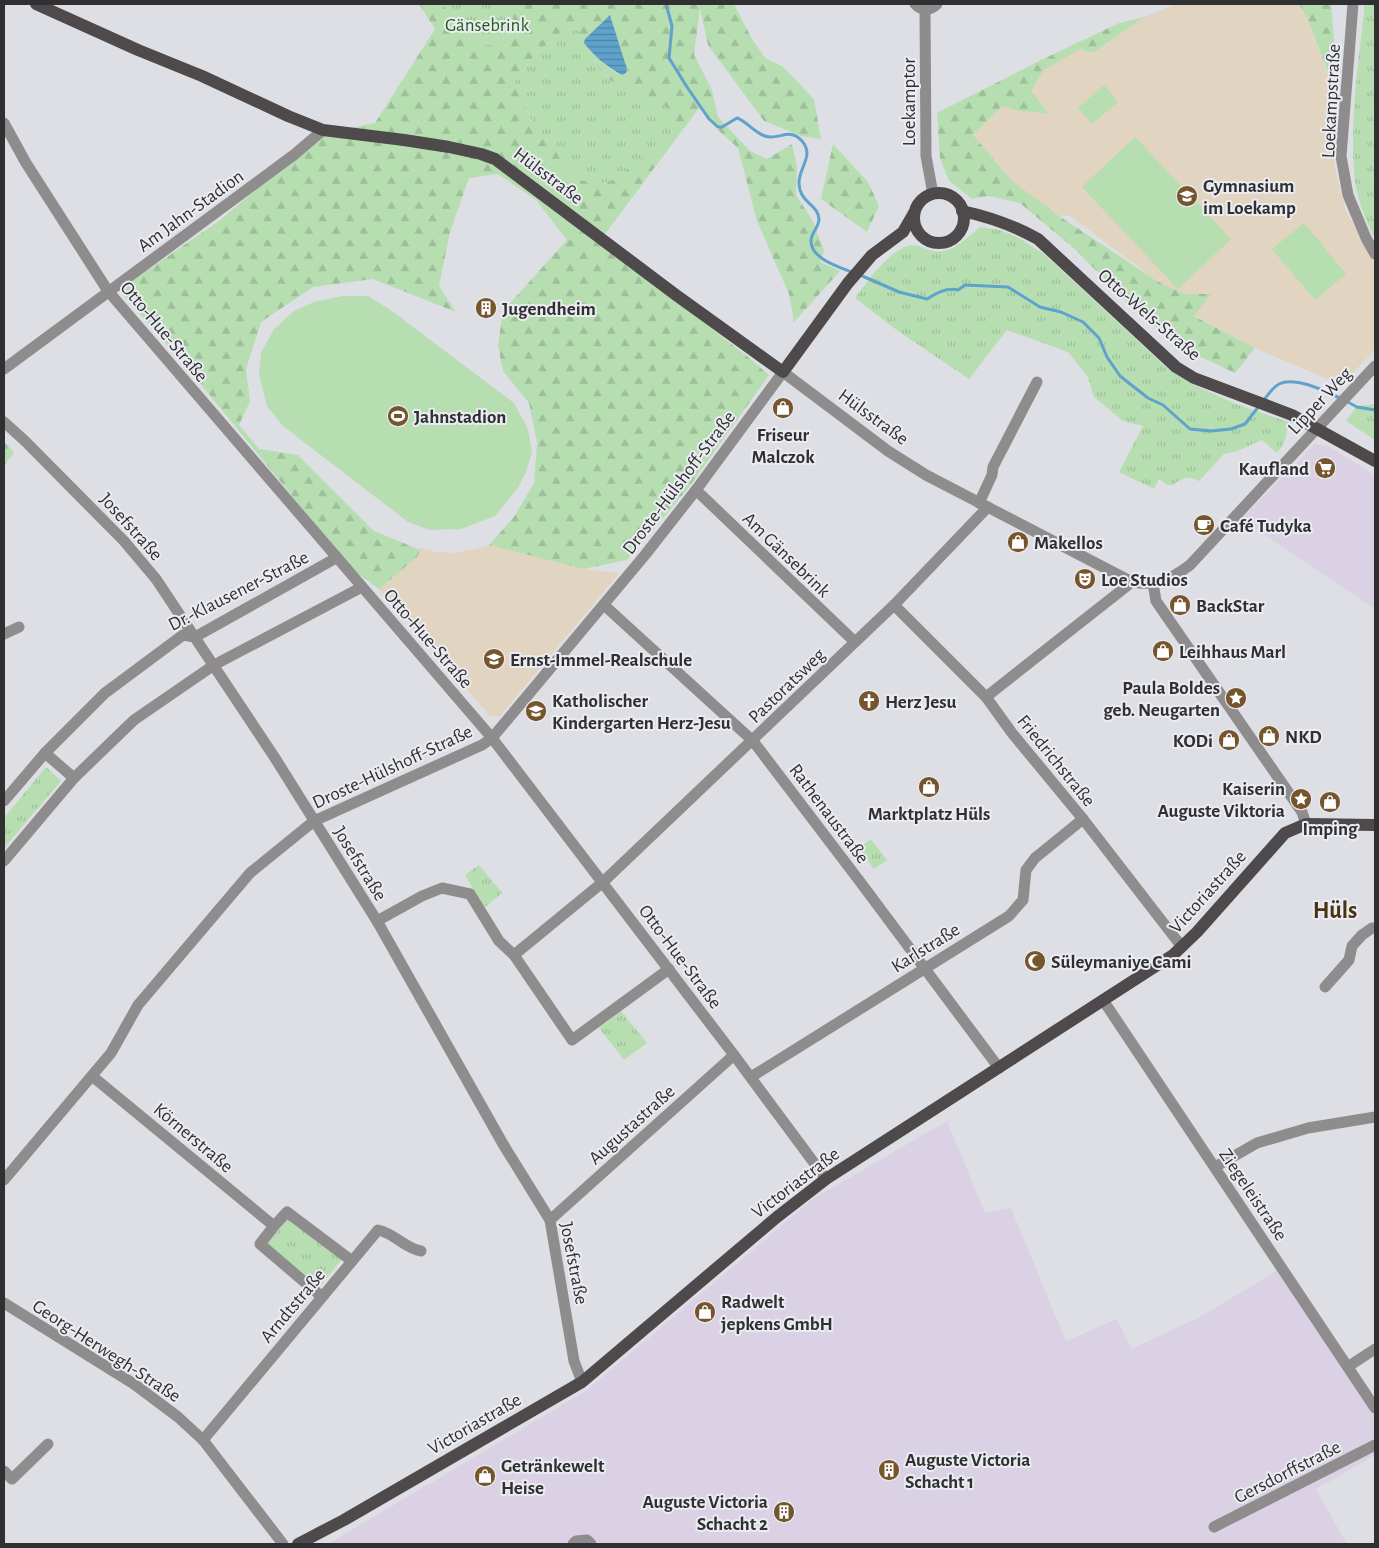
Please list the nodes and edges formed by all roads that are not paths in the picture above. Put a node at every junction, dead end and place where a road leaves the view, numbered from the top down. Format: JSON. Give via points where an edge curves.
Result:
{"nodes":[{"id":1,"x":36,"y":4,"type":"edge"},
{"id":2,"x":937,"y":4,"type":"edge"},
{"id":3,"x":1353,"y":4,"type":"edge"},
{"id":4,"x":920,"y":7,"type":"edge"},
{"id":5,"x":4,"y":123,"type":"edge"},
{"id":6,"x":323,"y":130,"type":"junction"},
{"id":7,"x":934,"y":194,"type":"junction"},
{"id":8,"x":962,"y":210,"type":"junction"},
{"id":9,"x":914,"y":213,"type":"junction"},
{"id":10,"x":991,"y":217,"type":"junction"},
{"id":11,"x":961,"y":230,"type":"junction"},
{"id":12,"x":903,"y":232,"type":"junction"},
{"id":13,"x":919,"y":234,"type":"junction"},
{"id":14,"x":1375,"y":254,"type":"edge"},
{"id":15,"x":108,"y":291,"type":"junction"},
{"id":16,"x":1375,"y":366,"type":"edge"},
{"id":17,"x":4,"y":369,"type":"edge"},
{"id":18,"x":783,"y":372,"type":"junction"},
{"id":19,"x":1038,"y":382,"type":"dead end"},
{"id":20,"x":4,"y":422,"type":"edge"},
{"id":21,"x":1318,"y":428,"type":"junction"},
{"id":22,"x":1375,"y":461,"type":"edge"},
{"id":23,"x":696,"y":490,"type":"junction"},
{"id":24,"x":983,"y":505,"type":"junction"},
{"id":25,"x":336,"y":558,"type":"junction"},
{"id":26,"x":1132,"y":582,"type":"junction"},
{"id":27,"x":1157,"y":582,"type":"junction"},
{"id":28,"x":362,"y":587,"type":"junction"},
{"id":29,"x":604,"y":605,"type":"junction"},
{"id":30,"x":894,"y":605,"type":"junction"},
{"id":31,"x":19,"y":627,"type":"dead end"},
{"id":32,"x":4,"y":634,"type":"edge"},
{"id":33,"x":195,"y":637,"type":"junction"},
{"id":34,"x":855,"y":642,"type":"junction"},
{"id":35,"x":214,"y":665,"type":"junction"},
{"id":36,"x":986,"y":698,"type":"junction"},
{"id":37,"x":492,"y":738,"type":"junction"},
{"id":38,"x":753,"y":741,"type":"junction"},
{"id":39,"x":45,"y":753,"type":"junction"},
{"id":40,"x":74,"y":778,"type":"junction"},
{"id":41,"x":4,"y":801,"type":"edge"},
{"id":42,"x":1083,"y":819,"type":"junction"},
{"id":43,"x":314,"y":821,"type":"junction"},
{"id":44,"x":1375,"y":825,"type":"edge"},
{"id":45,"x":1301,"y":826,"type":"junction"},
{"id":46,"x":4,"y":861,"type":"edge"},
{"id":47,"x":603,"y":882,"type":"junction"},
{"id":48,"x":376,"y":921,"type":"junction"},
{"id":49,"x":1375,"y":928,"type":"edge"},
{"id":50,"x":1182,"y":947,"type":"junction"},
{"id":51,"x":514,"y":955,"type":"junction"},
{"id":52,"x":924,"y":967,"type":"junction"},
{"id":53,"x":669,"y":969,"type":"junction"},
{"id":54,"x":1325,"y":987,"type":"dead end"},
{"id":55,"x":1103,"y":1000,"type":"junction"},
{"id":56,"x":734,"y":1055,"type":"junction"},
{"id":57,"x":999,"y":1068,"type":"junction"},
{"id":58,"x":92,"y":1076,"type":"junction"},
{"id":59,"x":750,"y":1077,"type":"junction"},
{"id":60,"x":1375,"y":1117,"type":"edge"},
{"id":61,"x":1215,"y":1167,"type":"junction"},
{"id":62,"x":4,"y":1180,"type":"edge"},
{"id":63,"x":826,"y":1180,"type":"junction"},
{"id":64,"x":550,"y":1220,"type":"junction"},
{"id":65,"x":274,"y":1226,"type":"junction"},
{"id":66,"x":421,"y":1251,"type":"dead end"},
{"id":67,"x":352,"y":1261,"type":"junction"},
{"id":68,"x":322,"y":1296,"type":"junction"},
{"id":69,"x":4,"y":1303,"type":"edge"},
{"id":70,"x":1375,"y":1349,"type":"edge"},
{"id":71,"x":1349,"y":1366,"type":"junction"},
{"id":72,"x":582,"y":1382,"type":"junction"},
{"id":73,"x":1375,"y":1408,"type":"edge"},
{"id":74,"x":203,"y":1440,"type":"junction"},
{"id":75,"x":48,"y":1444,"type":"dead end"},
{"id":76,"x":1375,"y":1445,"type":"edge"},
{"id":77,"x":4,"y":1471,"type":"edge"},
{"id":78,"x":1214,"y":1527,"type":"dead end"},
{"id":79,"x":283,"y":1544,"type":"edge"},
{"id":80,"x":298,"y":1544,"type":"edge"},
{"id":81,"x":573,"y":1544,"type":"edge"},
{"id":82,"x":591,"y":1544,"type":"edge"}],
"edges":[{"from":1,"to":6,"type":"main road","name":"Hülsstraße"},
{"from":2,"to":4,"type":"street","name":"Loekamptor","via":[[932,8]]},
{"from":3,"to":14,"type":"street","name":"Loekampstraße","via":[[1342,156],[1348,195]]},
{"from":4,"to":7,"type":"street","name":"Loekamptor","via":[[926,156]]},
{"from":5,"to":15,"type":"street","name":"Otto-Hue-Straße"},
{"from":6,"to":15,"type":"street","name":"Am Jahn-Stadion","via":[[296,154]]},
{"from":6,"to":18,"type":"main road","name":"Hülsstraße","via":[[441,146],[495,159]]},
{"from":7,"to":8,"type":"main road","via":[[946,194],[956,200]]},
{"from":7,"to":9,"type":"main road","via":[[921,201]]},
{"from":8,"to":10,"type":"main road","name":"Otto-Wels-Straße"},
{"from":8,"to":11,"type":"main road"},
{"from":9,"to":12,"type":"main road"},
{"from":9,"to":13,"type":"main road"},
{"from":10,"to":11,"type":"main road"},
{"from":10,"to":21,"type":"main road","name":"Otto-Wels-Straße","via":[[1038,239],[1176,367],[1194,378]]},
{"from":11,"to":13,"type":"main road","via":[[952,239],[941,243],[929,242]]},
{"from":12,"to":13,"type":"main road"},
{"from":12,"to":18,"type":"main road","via":[[864,264]]},
{"from":15,"to":17,"type":"street","name":"Am Jahn-Stadion"},
{"from":15,"to":25,"type":"street","name":"Otto-Hue-Straße"},
{"from":16,"to":21,"type":"street","name":"Lipper Weg"},
{"from":18,"to":23,"type":"street","name":"Droste-Hülshoff-Straße"},
{"from":18,"to":24,"type":"street","name":"Hülsstraße","via":[[888,451]]},
{"from":19,"to":24,"type":"street","via":[[994,467]]},
{"from":20,"to":33,"type":"street","name":"Josefstraße","via":[[124,540],[156,579]]},
{"from":21,"to":22,"type":"main road","name":"Otto-Wels-Straße"},
{"from":21,"to":27,"type":"street","name":"Lipper Weg","via":[[1190,566],[1172,578]]},
{"from":23,"to":29,"type":"street","name":"Droste-Hülshoff-Straße"},
{"from":23,"to":34,"type":"street","name":"Am Gänsebrink"},
{"from":24,"to":26,"type":"street","name":"Hülsstraße"},
{"from":24,"to":30,"type":"street","name":"Pastoratsweg"},
{"from":25,"to":28,"type":"street","name":"Otto-Hue-Straße"},
{"from":25,"to":33,"type":"street","name":"Dr.-Klausener-Straße"},
{"from":26,"to":27,"type":"street","name":"Hülsstraße"},
{"from":26,"to":36,"type":"street"},
{"from":27,"to":45,"type":"street","via":[[1156,601],[1302,812]]},
{"from":28,"to":35,"type":"street"},
{"from":28,"to":37,"type":"street","name":"Otto-Hue-Straße"},
{"from":29,"to":37,"type":"street","name":"Droste-Hülshoff-Straße"},
{"from":29,"to":38,"type":"street","name":"Rathenaustraße"},
{"from":30,"to":34,"type":"street","name":"Pastoratsweg"},
{"from":30,"to":36,"type":"street","name":"Friedrichstraße"},
{"from":31,"to":32,"type":"street"},
{"from":33,"to":35,"type":"street","name":"Josefstraße"},
{"from":33,"to":39,"type":"street","name":"Dr.-Klausener-Straße","via":[[183,635],[105,693]]},
{"from":34,"to":38,"type":"street","name":"Pastoratsweg"},
{"from":35,"to":40,"type":"street","via":[[134,720]]},
{"from":35,"to":43,"type":"street","name":"Josefstraße"},
{"from":36,"to":42,"type":"street","name":"Friedrichstraße"},
{"from":37,"to":43,"type":"street","name":"Droste-Hülshoff-Straße"},
{"from":37,"to":47,"type":"street","name":"Otto-Hue-Straße"},
{"from":38,"to":47,"type":"street","name":"Pastoratsweg"},
{"from":38,"to":52,"type":"street","name":"Rathenaustraße"},
{"from":39,"to":40,"type":"street"},
{"from":39,"to":41,"type":"street","name":"Dr.-Klausener-Straße"},
{"from":40,"to":46,"type":"street"},
{"from":42,"to":50,"type":"street","name":"Friedrichstraße"},
{"from":42,"to":52,"type":"street","name":"Karlstraße","via":[[1035,858],[1026,870],[1023,900],[1009,916]]},
{"from":43,"to":48,"type":"street","name":"Josefstraße"},
{"from":43,"to":58,"type":"street","name":"Droste-Hülshoff-Straße","via":[[250,873],[138,1005],[111,1052]]},
{"from":44,"to":45,"type":"main road"},
{"from":45,"to":50,"type":"main road","name":"Victoriastraße","via":[[1286,833]]},
{"from":47,"to":51,"type":"street","name":"Pastoratsweg"},
{"from":47,"to":53,"type":"street","name":"Otto-Hue-Straße"},
{"from":48,"to":51,"type":"street","via":[[442,888],[470,894],[499,941]]},
{"from":48,"to":64,"type":"street","name":"Josefstraße"},
{"from":49,"to":54,"type":"street","via":[[1352,946],[1349,960]]},
{"from":50,"to":55,"type":"main road","name":"Victoriastraße"},
{"from":51,"to":53,"type":"street","via":[[572,1040]]},
{"from":52,"to":57,"type":"street","name":"Rathenaustraße"},
{"from":52,"to":59,"type":"street","name":"Karlstraße"},
{"from":53,"to":56,"type":"street","name":"Otto-Hue-Straße"},
{"from":55,"to":57,"type":"main road","name":"Victoriastraße"},
{"from":55,"to":61,"type":"street","name":"Ziegeleistraße"},
{"from":56,"to":59,"type":"street","name":"Otto-Hue-Straße"},
{"from":56,"to":64,"type":"street","name":"Augustastraße"},
{"from":57,"to":63,"type":"main road","name":"Victoriastraße"},
{"from":58,"to":62,"type":"street","name":"Droste-Hülshoff-Straße"},
{"from":58,"to":65,"type":"street","name":"Körnerstraße"},
{"from":59,"to":63,"type":"street","name":"Otto-Hue-Straße"},
{"from":60,"to":61,"type":"street","via":[[1308,1128],[1257,1143]]},
{"from":61,"to":71,"type":"street","name":"Ziegeleistraße"},
{"from":63,"to":72,"type":"main road","name":"Victoriastraße","via":[[770,1222]]},
{"from":64,"to":72,"type":"street","name":"Josefstraße","via":[[574,1361]]},
{"from":65,"to":67,"type":"street","via":[[287,1212]]},
{"from":65,"to":68,"type":"street","via":[[260,1244]]},
{"from":66,"to":67,"type":"street","name":"Arndtstraße","via":[[412,1249],[390,1232],[378,1230]]},
{"from":67,"to":68,"type":"street","name":"Arndtstraße"},
{"from":68,"to":74,"type":"street","name":"Arndtstraße"},
{"from":69,"to":74,"type":"street","name":"Georg-Herwegh-Straße","via":[[134,1384]]},
{"from":70,"to":71,"type":"street"},
{"from":71,"to":73,"type":"street","name":"Ziegeleistraße"},
{"from":72,"to":80,"type":"main road","name":"Victoriastraße"},
{"from":74,"to":79,"type":"street","name":"Georg-Herwegh-Straße"},
{"from":75,"to":77,"type":"street","via":[[12,1478]]},
{"from":76,"to":78,"type":"street","name":"Gersdorffstraße"},
{"from":81,"to":82,"type":"street","via":[[587,1540]]}]}
